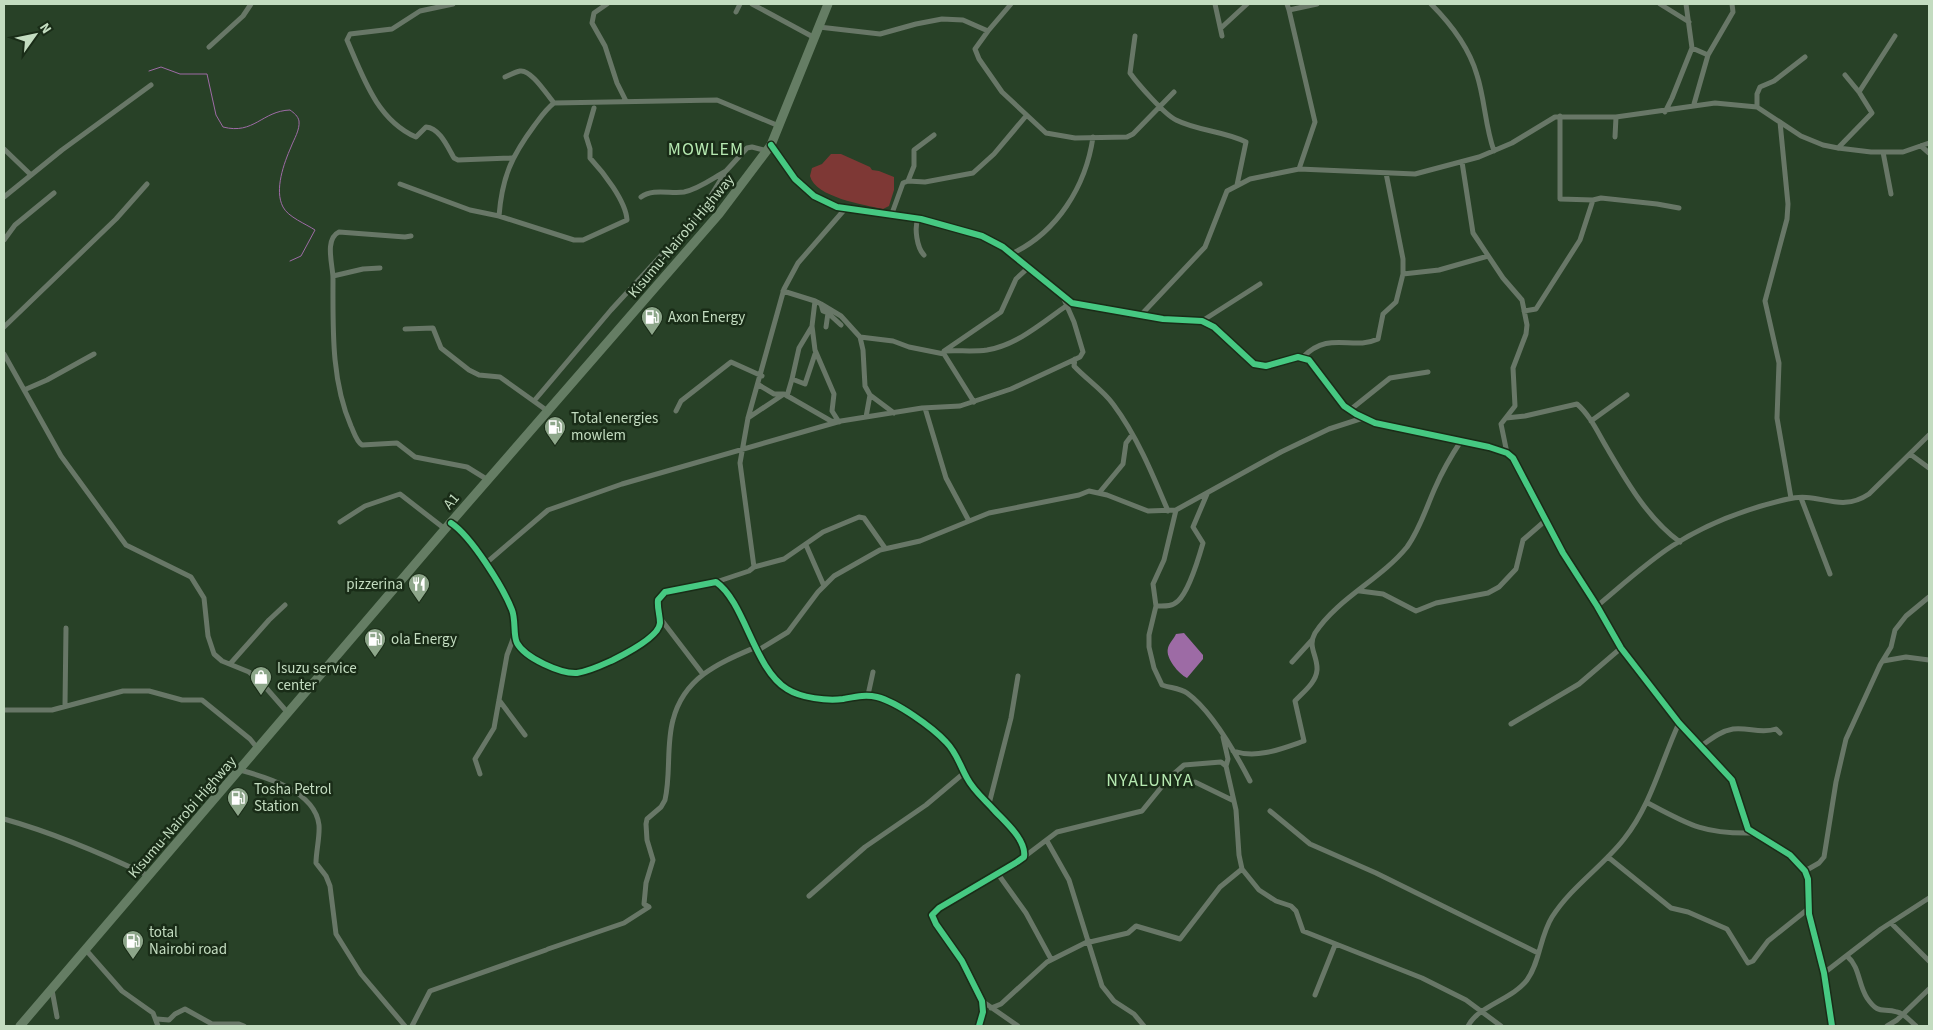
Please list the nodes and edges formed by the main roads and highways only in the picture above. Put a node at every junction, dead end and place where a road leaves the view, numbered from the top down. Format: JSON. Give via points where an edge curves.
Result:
{"nodes":[{"id":1,"x":828,"y":4,"type":"edge"},
{"id":2,"x":549,"y":412,"type":"joint"},
{"id":3,"x":364,"y":626,"type":"joint"},
{"id":4,"x":21,"y":1026,"type":"edge"}],
"edges":[{"from":1,"to":2,"type":"highway","name":"Kisumu-Nairobi Highway","number":"A1","via":[[769,148],[720,214]]},
{"from":2,"to":3,"type":"highway","name":"A1","number":"A1"},
{"from":3,"to":4,"type":"highway","name":"Kisumu-Nairobi Highway","number":"A1"}]}
